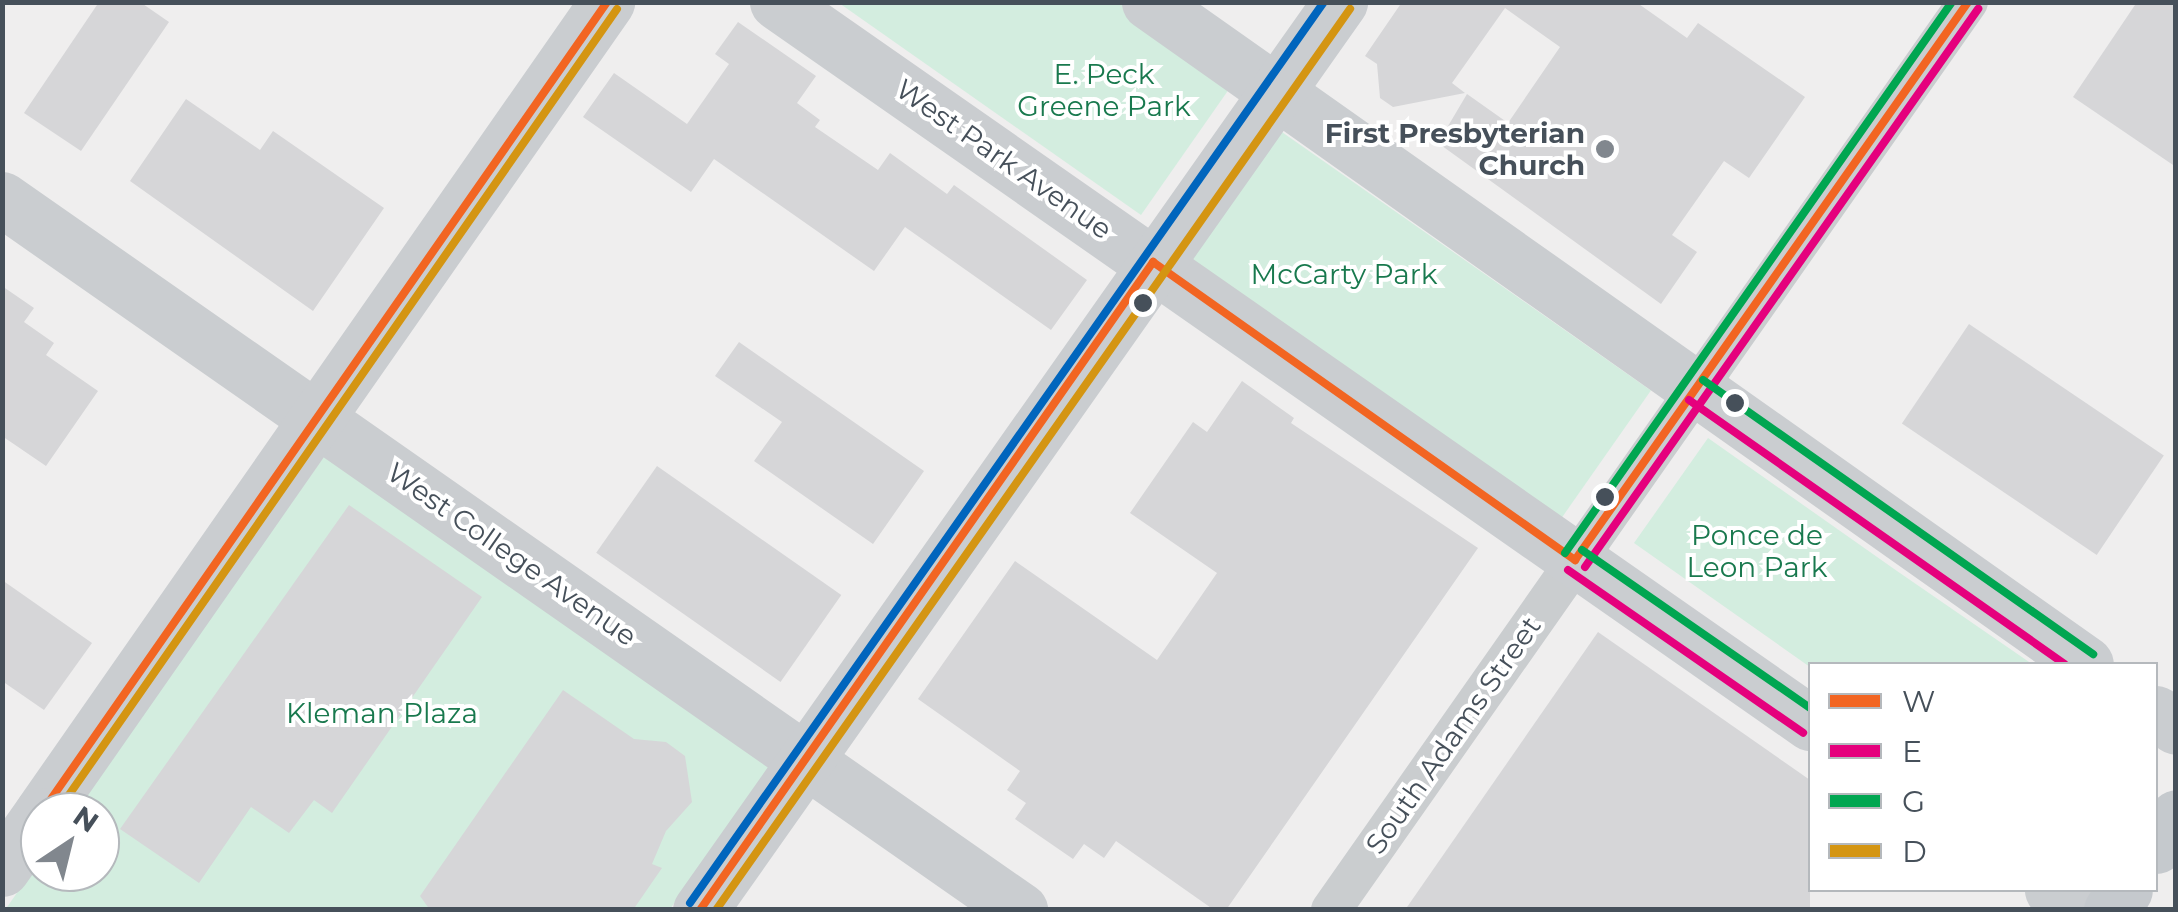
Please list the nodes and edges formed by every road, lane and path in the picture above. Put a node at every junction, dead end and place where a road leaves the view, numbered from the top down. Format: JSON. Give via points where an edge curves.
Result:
{"nodes":[{"id":1,"x":607,"y":2,"type":"edge"},
{"id":2,"x":777,"y":2,"type":"edge"},
{"id":3,"x":1148,"y":2,"type":"edge"},
{"id":4,"x":1340,"y":2,"type":"edge"},
{"id":5,"x":1968,"y":2,"type":"edge"},
{"id":6,"x":1276,"y":93,"type":"junction"},
{"id":7,"x":2,"y":199,"type":"edge"},
{"id":8,"x":1153,"y":262,"type":"junction"},
{"id":9,"x":1696,"y":390,"type":"junction"},
{"id":10,"x":318,"y":418,"type":"junction"},
{"id":11,"x":1574,"y":560,"type":"junction"},
{"id":12,"x":2083,"y":662,"type":"edge"},
{"id":13,"x":1808,"y":723,"type":"edge"},
{"id":14,"x":805,"y":759,"type":"junction"},
{"id":15,"x":56,"y":792,"type":"edge"},
{"id":16,"x":2176,"y":817,"type":"edge"},
{"id":17,"x":2158,"y":843,"type":"edge"},
{"id":18,"x":20,"y":844,"type":"edge"},
{"id":19,"x":2,"y":869,"type":"edge"},
{"id":20,"x":2055,"y":892,"type":"edge"},
{"id":21,"x":700,"y":910,"type":"edge"},
{"id":22,"x":1020,"y":910,"type":"edge"},
{"id":23,"x":1331,"y":910,"type":"edge"},
{"id":24,"x":2081,"y":910,"type":"edge"}],
"edges":[{"from":1,"to":10,"type":"street"},
{"from":2,"to":8,"type":"street","name":"West Park Avenue"},
{"from":3,"to":6,"type":"street"},
{"from":4,"to":6,"type":"street"},
{"from":5,"to":9,"type":"street","name":"South Adams Street"},
{"from":6,"to":8,"type":"street"},
{"from":6,"to":9,"type":"street"},
{"from":7,"to":10,"type":"street","name":"West College Avenue"},
{"from":8,"to":11,"type":"street","name":"West Park Avenue"},
{"from":8,"to":14,"type":"street"},
{"from":9,"to":11,"type":"street","name":"South Adams Street"},
{"from":9,"to":12,"type":"street"},
{"from":10,"to":14,"type":"street","name":"West College Avenue"},
{"from":10,"to":15,"type":"street"},
{"from":11,"to":13,"type":"street","name":"West Park Avenue"},
{"from":11,"to":23,"type":"street","name":"South Adams Street"},
{"from":14,"to":21,"type":"street"},
{"from":14,"to":22,"type":"street","name":"West College Avenue"},
{"from":16,"to":17,"type":"main road"},
{"from":18,"to":19,"type":"street"},
{"from":20,"to":24,"type":"street"}]}
